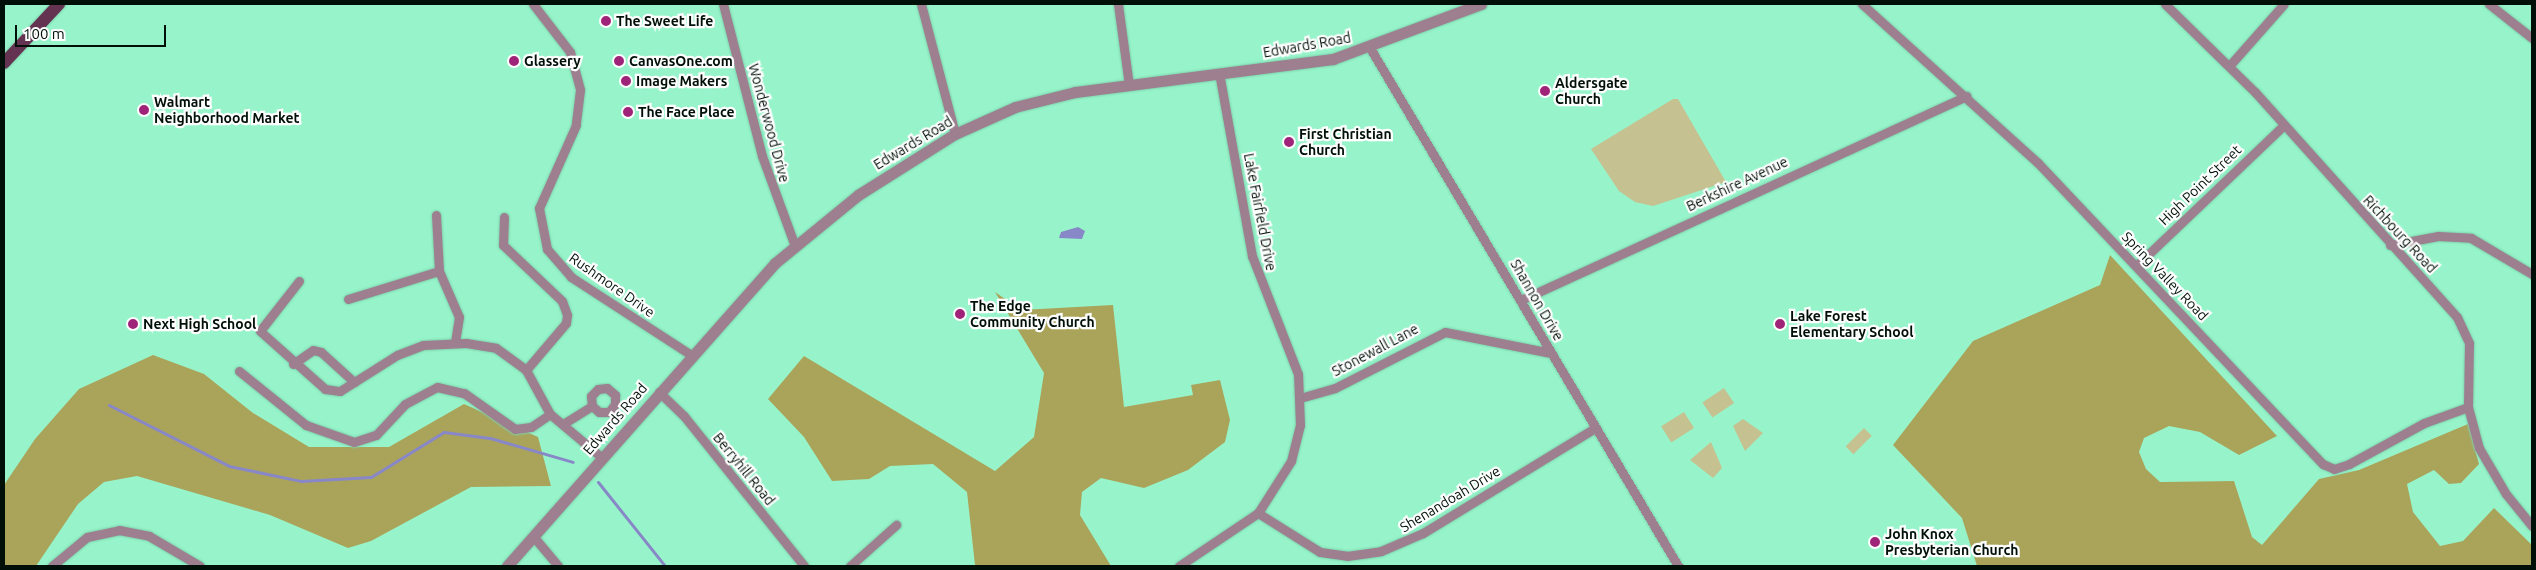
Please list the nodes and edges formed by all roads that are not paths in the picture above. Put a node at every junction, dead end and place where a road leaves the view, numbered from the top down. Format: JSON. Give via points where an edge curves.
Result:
{"nodes":[{"id":1,"x":59,"y":4,"type":"edge"},
{"id":2,"x":533,"y":4,"type":"edge"},
{"id":3,"x":723,"y":4,"type":"edge"},
{"id":4,"x":921,"y":4,"type":"edge"},
{"id":5,"x":1118,"y":4,"type":"edge"},
{"id":6,"x":1481,"y":4,"type":"edge"},
{"id":7,"x":1862,"y":4,"type":"edge"},
{"id":8,"x":2165,"y":4,"type":"edge"},
{"id":9,"x":2284,"y":4,"type":"edge"},
{"id":10,"x":2489,"y":4,"type":"edge"},
{"id":11,"x":2532,"y":25,"type":"edge"},
{"id":12,"x":2528,"y":35,"type":"edge"},
{"id":13,"x":1370,"y":48,"type":"junction"},
{"id":14,"x":4,"y":63,"type":"edge"},
{"id":15,"x":2230,"y":65,"type":"junction"},
{"id":16,"x":1218,"y":73,"type":"junction"},
{"id":17,"x":1129,"y":85,"type":"junction"},
{"id":18,"x":1966,"y":96,"type":"junction"},
{"id":19,"x":2284,"y":125,"type":"junction"},
{"id":20,"x":955,"y":134,"type":"junction"},
{"id":21,"x":436,"y":214,"type":"dead end"},
{"id":22,"x":504,"y":217,"type":"dead end"},
{"id":23,"x":2390,"y":245,"type":"junction"},
{"id":24,"x":794,"y":246,"type":"junction"},
{"id":25,"x":2136,"y":266,"type":"junction"},
{"id":26,"x":439,"y":271,"type":"junction"},
{"id":27,"x":2532,"y":274,"type":"edge"},
{"id":28,"x":299,"y":281,"type":"dead end"},
{"id":29,"x":348,"y":299,"type":"dead end"},
{"id":30,"x":1521,"y":300,"type":"junction"},
{"id":31,"x":455,"y":343,"type":"junction"},
{"id":32,"x":1551,"y":353,"type":"junction"},
{"id":33,"x":691,"y":355,"type":"junction"},
{"id":34,"x":294,"y":364,"type":"junction"},
{"id":35,"x":526,"y":370,"type":"junction"},
{"id":36,"x":238,"y":371,"type":"dead end"},
{"id":37,"x":354,"y":382,"type":"junction"},
{"id":38,"x":659,"y":392,"type":"junction"},
{"id":39,"x":1300,"y":398,"type":"junction"},
{"id":40,"x":592,"y":406,"type":"dead end"},
{"id":41,"x":2468,"y":407,"type":"junction"},
{"id":42,"x":550,"y":414,"type":"junction"},
{"id":43,"x":563,"y":424,"type":"junction"},
{"id":44,"x":1595,"y":428,"type":"junction"},
{"id":45,"x":601,"y":457,"type":"junction"},
{"id":46,"x":1258,"y":513,"type":"junction"},
{"id":47,"x":896,"y":525,"type":"dead end"},
{"id":48,"x":2532,"y":526,"type":"edge"},
{"id":49,"x":533,"y":536,"type":"junction"},
{"id":50,"x":52,"y":566,"type":"edge"},
{"id":51,"x":200,"y":566,"type":"edge"},
{"id":52,"x":507,"y":566,"type":"edge"},
{"id":53,"x":558,"y":566,"type":"edge"},
{"id":54,"x":804,"y":566,"type":"edge"},
{"id":55,"x":850,"y":566,"type":"edge"},
{"id":56,"x":1179,"y":566,"type":"edge"},
{"id":57,"x":1678,"y":566,"type":"edge"}],
"edges":[{"from":1,"to":14,"type":"main road"},
{"from":2,"to":33,"type":"street","name":"Rushmore Drive","via":[[568,47],[580,90],[576,125],[539,208],[547,249],[571,277]]},
{"from":3,"to":24,"type":"street","name":"Wonderwood Drive","via":[[762,156]]},
{"from":4,"to":20,"type":"street"},
{"from":5,"to":17,"type":"street"},
{"from":6,"to":13,"type":"street","name":"Edwards Road"},
{"from":7,"to":18,"type":"street","name":"Spring Valley Road"},
{"from":8,"to":15,"type":"street","name":"Richbourg Road"},
{"from":9,"to":15,"type":"street"},
{"from":10,"to":12,"type":"street"},
{"from":11,"to":12,"type":"street"},
{"from":13,"to":16,"type":"street","name":"Edwards Road","via":[[1333,59]]},
{"from":13,"to":30,"type":"street","name":"Shannon Drive"},
{"from":15,"to":19,"type":"street","name":"Richbourg Road"},
{"from":16,"to":17,"type":"street","name":"Edwards Road"},
{"from":16,"to":39,"type":"street","name":"Lake Fairfield Drive","via":[[1252,256],[1291,350]]},
{"from":17,"to":20,"type":"street","name":"Edwards Road","via":[[1037,100]]},
{"from":18,"to":25,"type":"street","name":"Spring Valley Road","via":[[2038,163]]},
{"from":18,"to":30,"type":"street","name":"Berkshire Avenue"},
{"from":19,"to":23,"type":"street","name":"Richbourg Road"},
{"from":19,"to":25,"type":"street","name":"High Point Street"},
{"from":20,"to":24,"type":"street","name":"Edwards Road","via":[[858,195]]},
{"from":21,"to":26,"type":"street"},
{"from":22,"to":35,"type":"street","via":[[503,245],[562,300],[567,315],[551,343]]},
{"from":23,"to":27,"type":"street","via":[[2438,236],[2471,238]]},
{"from":23,"to":41,"type":"street","name":"Richbourg Road","via":[[2449,306],[2464,328],[2472,360]]},
{"from":24,"to":33,"type":"street","name":"Edwards Road"},
{"from":25,"to":41,"type":"street","name":"Spring Valley Road","via":[[2330,468],[2348,464],[2424,423]]},
{"from":26,"to":29,"type":"street"},
{"from":26,"to":31,"type":"street","via":[[458,312]]},
{"from":28,"to":34,"type":"street","via":[[260,330]]},
{"from":30,"to":32,"type":"street","name":"Shannon Drive"},
{"from":31,"to":35,"type":"street","via":[[496,348]]},
{"from":31,"to":37,"type":"street","via":[[423,345],[397,355]]},
{"from":32,"to":39,"type":"street","name":"Stonewall Lane","via":[[1445,332],[1419,341],[1335,388]]},
{"from":32,"to":44,"type":"street","name":"Shannon Drive"},
{"from":33,"to":38,"type":"street","name":"Edwards Road"},
{"from":34,"to":37,"type":"street","via":[[333,391]]},
{"from":34,"to":37,"type":"street","via":[[313,350],[322,352]]},
{"from":35,"to":42,"type":"street"},
{"from":36,"to":42,"type":"street","via":[[306,425],[354,442],[376,435],[405,404],[437,387],[464,393],[514,429],[531,426]]},
{"from":38,"to":45,"type":"street","name":"Edwards Road"},
{"from":38,"to":54,"type":"street","name":"Berryhill Road","via":[[684,416]]},
{"from":39,"to":46,"type":"street","name":"Lake Fairfield Drive","via":[[1300,425],[1291,461]]},
{"from":40,"to":43,"type":"street"},
{"from":41,"to":48,"type":"street","name":"Richbourg Road","via":[[2487,465]]},
{"from":42,"to":43,"type":"street"},
{"from":43,"to":45,"type":"street"},
{"from":44,"to":46,"type":"street","name":"Shenandoah Drive","via":[[1423,533],[1381,551],[1347,556],[1320,552]]},
{"from":44,"to":57,"type":"street","name":"Shannon Drive"},
{"from":45,"to":49,"type":"street","name":"Edwards Road"},
{"from":46,"to":56,"type":"street","name":"Lake Fairfield Drive"},
{"from":47,"to":55,"type":"street"},
{"from":49,"to":52,"type":"street","name":"Edwards Road"},
{"from":49,"to":53,"type":"street"},
{"from":50,"to":51,"type":"street","via":[[88,537],[119,530],[149,536]]}]}
